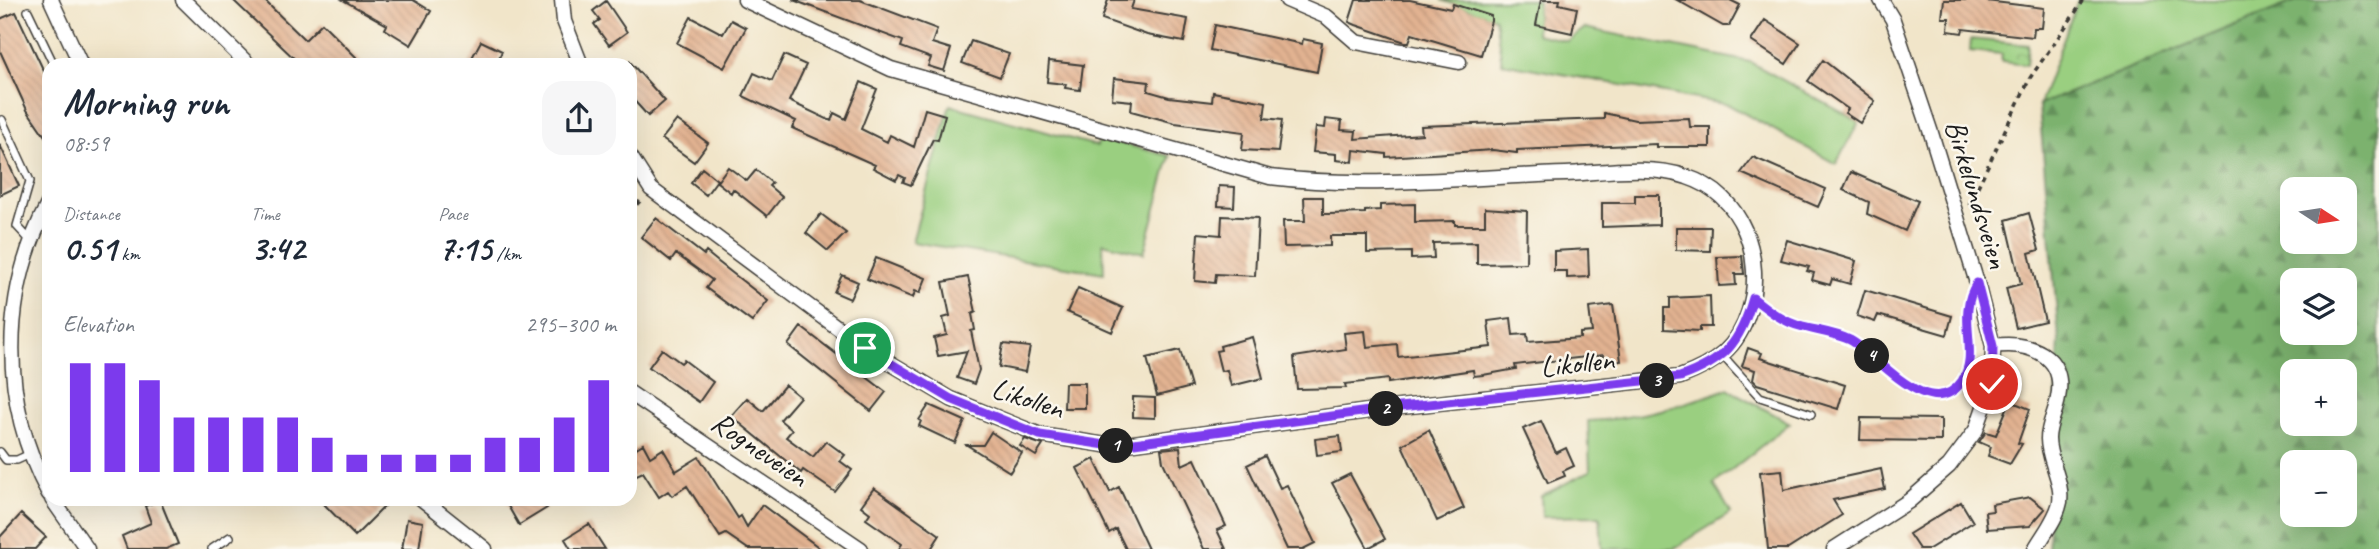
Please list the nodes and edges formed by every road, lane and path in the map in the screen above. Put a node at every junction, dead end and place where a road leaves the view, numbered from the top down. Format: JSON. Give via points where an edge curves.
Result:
{"nodes":[{"id":1,"x":51,"y":0,"type":"edge"},
{"id":2,"x":183,"y":0,"type":"edge"},
{"id":3,"x":562,"y":0,"type":"edge"},
{"id":4,"x":1287,"y":0,"type":"edge"},
{"id":5,"x":1881,"y":0,"type":"edge"},
{"id":6,"x":2084,"y":0,"type":"edge"},
{"id":7,"x":755,"y":2,"type":"edge"},
{"id":8,"x":28,"y":11,"type":"dead end"},
{"id":9,"x":51,"y":58,"type":"edge"},
{"id":10,"x":78,"y":58,"type":"edge"},
{"id":11,"x":242,"y":58,"type":"edge"},
{"id":12,"x":578,"y":58,"type":"edge"},
{"id":13,"x":1459,"y":62,"type":"dead end"},
{"id":14,"x":2,"y":120,"type":"dead end"},
{"id":15,"x":637,"y":167,"type":"edge"},
{"id":16,"x":42,"y":216,"type":"edge"},
{"id":17,"x":1959,"y":226,"type":"junction"},
{"id":18,"x":30,"y":240,"type":"junction"},
{"id":19,"x":1977,"y":283,"type":"junction"},
{"id":20,"x":1753,"y":298,"type":"junction"},
{"id":21,"x":5,"y":333,"type":"edge"},
{"id":22,"x":1993,"y":346,"type":"junction"},
{"id":23,"x":1723,"y":356,"type":"junction"},
{"id":24,"x":637,"y":398,"type":"edge"},
{"id":25,"x":1811,"y":414,"type":"dead end"},
{"id":26,"x":0,"y":452,"type":"edge"},
{"id":27,"x":28,"y":455,"type":"junction"},
{"id":28,"x":42,"y":481,"type":"edge"},
{"id":29,"x":57,"y":506,"type":"edge"},
{"id":30,"x":431,"y":506,"type":"edge"},
{"id":31,"x":230,"y":537,"type":"dead end"},
{"id":32,"x":87,"y":549,"type":"edge"},
{"id":33,"x":212,"y":549,"type":"edge"},
{"id":34,"x":485,"y":549,"type":"edge"},
{"id":35,"x":861,"y":549,"type":"edge"},
{"id":36,"x":1834,"y":549,"type":"edge"},
{"id":37,"x":2035,"y":549,"type":"edge"}],
"edges":[{"from":1,"to":10,"type":"street"},
{"from":2,"to":11,"type":"street"},
{"from":3,"to":12,"type":"street","via":[[564,21]]},
{"from":4,"to":13,"type":"street","via":[[1327,17],[1356,42]]},
{"from":5,"to":17,"type":"street","name":"Birkelundsveien","via":[[1893,20]]},
{"from":6,"to":17,"type":"path","via":[[2030,78]]},
{"from":7,"to":20,"type":"street","name":"Likollen","via":[[891,69],[1270,177],[1365,181],[1638,171],[1684,176],[1720,195],[1738,218],[1751,246]]},
{"from":8,"to":9,"type":"lane"},
{"from":14,"to":18,"type":"lane","via":[[30,181],[17,226]]},
{"from":15,"to":23,"type":"street","name":"Likollen","via":[[651,188],[865,348],[951,399],[1040,435],[1112,446],[1391,408],[1656,381],[1697,371]]},
{"from":16,"to":18,"type":"street"},
{"from":17,"to":19,"type":"street","name":"Birkelundsveien"},
{"from":18,"to":21,"type":"street"},
{"from":19,"to":20,"type":"path","via":[[1966,314],[1967,369],[1951,391],[1933,394],[1906,386],[1864,348],[1788,322]]},
{"from":19,"to":22,"type":"street","name":"Birkelundsveien"},
{"from":20,"to":23,"type":"street","name":"Likollen","via":[[1742,329]]},
{"from":21,"to":27,"type":"street","via":[[13,400]]},
{"from":22,"to":36,"type":"street","name":"Birkelundsveien","via":[[1989,398],[1964,449],[1909,501]]},
{"from":22,"to":37,"type":"street","via":[[2036,349],[2051,359],[2058,373],[2058,401],[2048,436],[2060,499]]},
{"from":23,"to":25,"type":"lane","via":[[1760,397]]},
{"from":24,"to":35,"type":"street","name":"Rogneveien"},
{"from":26,"to":27,"type":"lane","via":[[11,461]]},
{"from":27,"to":28,"type":"street"},
{"from":29,"to":32,"type":"street"},
{"from":30,"to":34,"type":"street"},
{"from":31,"to":33,"type":"lane"}]}
